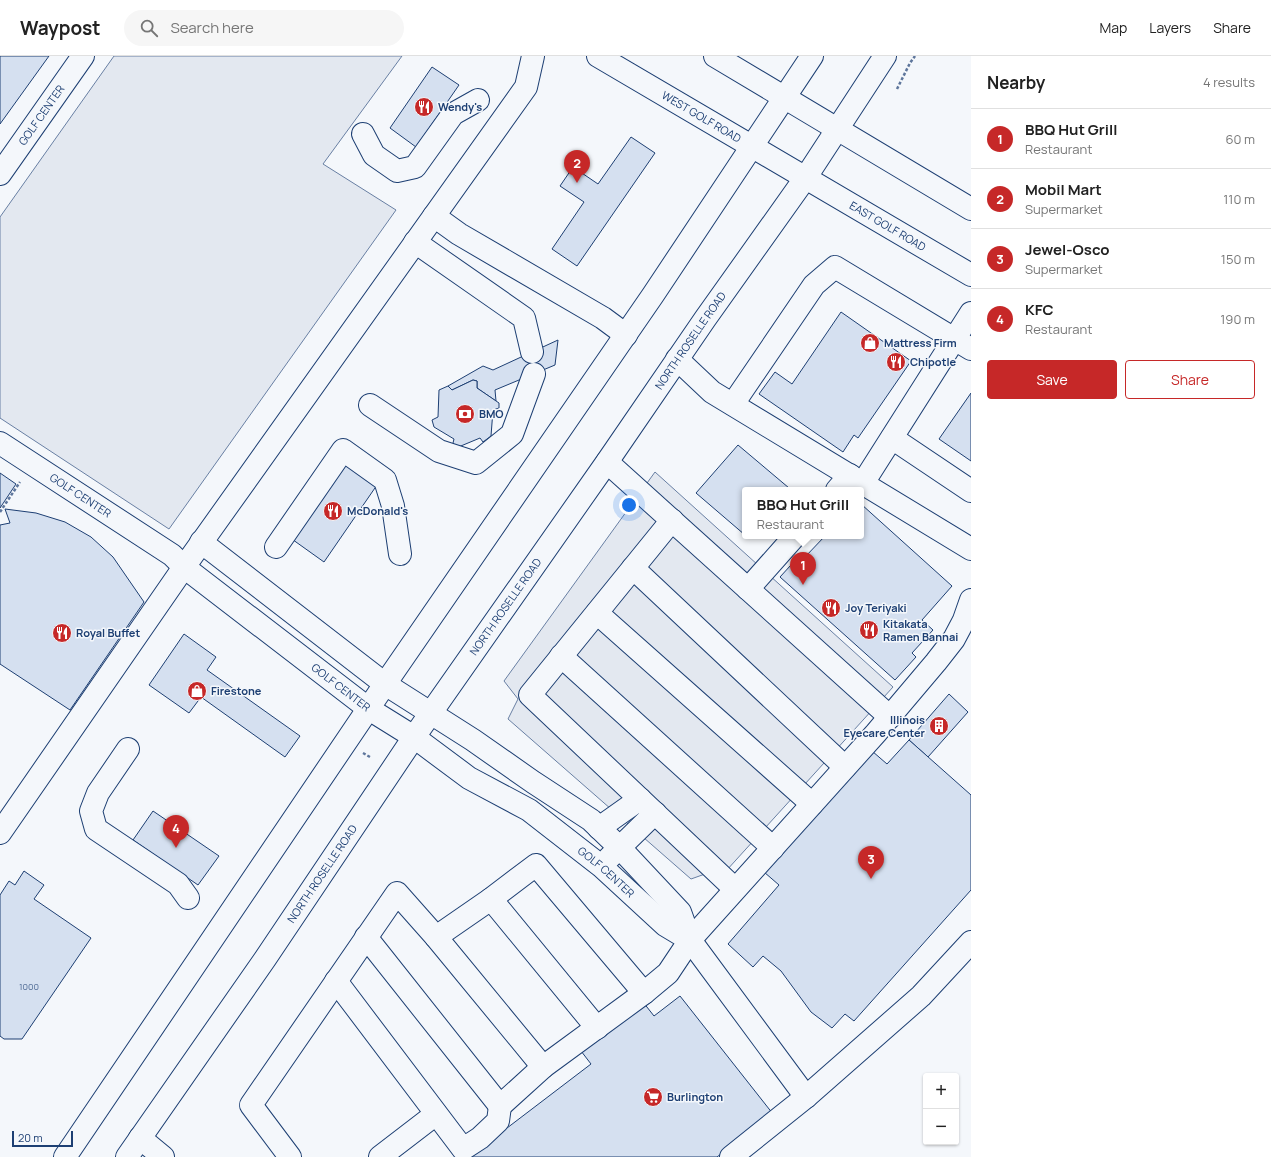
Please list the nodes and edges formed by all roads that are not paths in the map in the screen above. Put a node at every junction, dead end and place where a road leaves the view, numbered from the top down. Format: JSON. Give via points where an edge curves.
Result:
{"nodes":[{"id":1,"x":83,"y":56,"type":"edge"},
{"id":2,"x":533,"y":56,"type":"edge"},
{"id":3,"x":598,"y":56,"type":"edge"},
{"id":4,"x":715,"y":56,"type":"edge"},
{"id":5,"x":812,"y":56,"type":"edge"},
{"id":6,"x":885,"y":56,"type":"edge"},
{"id":7,"x":784,"y":97,"type":"junction"},
{"id":8,"x":478,"y":100,"type":"dead end"},
{"id":9,"x":837,"y":128,"type":"junction"},
{"id":10,"x":363,"y":134,"type":"dead end"},
{"id":11,"x":752,"y":146,"type":"junction"},
{"id":12,"x":0,"y":174,"type":"edge"},
{"id":13,"x":806,"y":177,"type":"junction"},
{"id":14,"x":971,"y":209,"type":"edge"},
{"id":15,"x":434,"y":216,"type":"junction"},
{"id":16,"x":415,"y":242,"type":"junction"},
{"id":17,"x":971,"y":275,"type":"edge"},
{"id":18,"x":971,"y":313,"type":"edge"},
{"id":19,"x":626,"y":335,"type":"junction"},
{"id":20,"x":963,"y":344,"type":"edge"},
{"id":21,"x":532,"y":352,"type":"dead end"},
{"id":22,"x":677,"y":359,"type":"junction"},
{"id":23,"x":534,"y":374,"type":"dead end"},
{"id":24,"x":733,"y":404,"type":"junction"},
{"id":25,"x":370,"y":405,"type":"dead end"},
{"id":26,"x":892,"y":438,"type":"junction"},
{"id":27,"x":0,"y":443,"type":"edge"},
{"id":28,"x":607,"y":462,"type":"junction"},
{"id":29,"x":850,"y":483,"type":"edge"},
{"id":30,"x":864,"y":491,"type":"edge"},
{"id":31,"x":971,"y":491,"type":"edge"},
{"id":32,"x":672,"y":520,"type":"junction"},
{"id":33,"x":792,"y":539,"type":"edge"},
{"id":34,"x":201,"y":542,"type":"junction"},
{"id":35,"x":276,"y":547,"type":"dead end"},
{"id":36,"x":971,"y":549,"type":"edge"},
{"id":37,"x":400,"y":554,"type":"dead end"},
{"id":38,"x":184,"y":567,"type":"junction"},
{"id":39,"x":633,"y":568,"type":"junction"},
{"id":40,"x":748,"y":589,"type":"junction"},
{"id":41,"x":971,"y":600,"type":"edge"},
{"id":42,"x":597,"y":613,"type":"junction"},
{"id":43,"x":561,"y":656,"type":"junction"},
{"id":44,"x":385,"y":684,"type":"junction"},
{"id":45,"x":369,"y":709,"type":"junction"},
{"id":46,"x":432,"y":714,"type":"junction"},
{"id":47,"x":890,"y":716,"type":"junction"},
{"id":48,"x":414,"y":737,"type":"junction"},
{"id":49,"x":128,"y":749,"type":"dead end"},
{"id":50,"x":845,"y":767,"type":"junction"},
{"id":51,"x":812,"y":804,"type":"junction"},
{"id":52,"x":647,"y":806,"type":"junction"},
{"id":53,"x":599,"y":828,"type":"junction"},
{"id":54,"x":0,"y":833,"type":"edge"},
{"id":55,"x":620,"y":848,"type":"junction"},
{"id":56,"x":773,"y":848,"type":"junction"},
{"id":57,"x":601,"y":866,"type":"junction"},
{"id":58,"x":735,"y":889,"type":"junction"},
{"id":59,"x":188,"y":898,"type":"dead end"},
{"id":60,"x":491,"y":899,"type":"junction"},
{"id":61,"x":366,"y":937,"type":"junction"},
{"id":62,"x":436,"y":937,"type":"junction"},
{"id":63,"x":690,"y":940,"type":"junction"},
{"id":64,"x":971,"y":942,"type":"edge"},
{"id":65,"x":336,"y":981,"type":"junction"},
{"id":66,"x":644,"y":993,"type":"junction"},
{"id":67,"x":597,"y":1028,"type":"junction"},
{"id":68,"x":543,"y":1067,"type":"junction"},
{"id":69,"x":806,"y":1097,"type":"junction"},
{"id":70,"x":500,"y":1106,"type":"junction"},
{"id":71,"x":436,"y":1114,"type":"junction"},
{"id":72,"x":140,"y":1138,"type":"junction"},
{"id":73,"x":458,"y":1153,"type":"edge"},
{"id":74,"x":65,"y":1154,"type":"edge"},
{"id":75,"x":126,"y":1157,"type":"edge"},
{"id":76,"x":163,"y":1157,"type":"edge"},
{"id":77,"x":290,"y":1157,"type":"edge"},
{"id":78,"x":380,"y":1157,"type":"edge"},
{"id":79,"x":731,"y":1157,"type":"edge"}],
"edges":[{"from":1,"to":12,"type":"main road","name":"GOLF CENTER"},
{"from":2,"to":15,"type":"main road","via":[[526,87]]},
{"from":3,"to":11,"type":"main road","name":"WEST GOLF ROAD"},
{"from":4,"to":7,"type":"main road"},
{"from":5,"to":7,"type":"main road"},
{"from":6,"to":9,"type":"main road","name":"NORTH ROSELLE ROAD"},
{"from":7,"to":9,"type":"main road"},
{"from":7,"to":11,"type":"main road"},
{"from":8,"to":10,"type":"main road","via":[[453,114],[415,167],[397,171],[374,155]]},
{"from":9,"to":13,"type":"main road","name":"NORTH ROSELLE ROAD"},
{"from":9,"to":14,"type":"main road"},
{"from":11,"to":13,"type":"main road","name":"WEST GOLF ROAD"},
{"from":11,"to":19,"type":"main road"},
{"from":13,"to":17,"type":"main road","name":"EAST GOLF ROAD"},
{"from":13,"to":22,"type":"main road","name":"NORTH ROSELLE ROAD"},
{"from":15,"to":16,"type":"main road"},
{"from":15,"to":19,"type":"main road","via":[[458,234],[603,318]]},
{"from":16,"to":21,"type":"main road","via":[[524,318]]},
{"from":16,"to":34,"type":"main road"},
{"from":18,"to":20,"type":"main road"},
{"from":19,"to":44,"type":"main road"},
{"from":20,"to":24,"type":"main road","via":[[835,267],[814,285]]},
{"from":20,"to":26,"type":"main road"},
{"from":22,"to":24,"type":"main road","via":[[712,392]]},
{"from":22,"to":28,"type":"main road","name":"NORTH ROSELLE ROAD"},
{"from":23,"to":25,"type":"main road","via":[[512,434],[476,463],[439,451]]},
{"from":24,"to":29,"type":"main road"},
{"from":26,"to":29,"type":"main road"},
{"from":26,"to":31,"type":"main road"},
{"from":27,"to":38,"type":"main road","name":"GOLF CENTER","via":[[172,555]]},
{"from":28,"to":32,"type":"main road"},
{"from":28,"to":46,"type":"main road","name":"NORTH ROSELLE ROAD"},
{"from":30,"to":36,"type":"main road"},
{"from":32,"to":39,"type":"main road"},
{"from":32,"to":40,"type":"main road"},
{"from":33,"to":40,"type":"main road"},
{"from":34,"to":38,"type":"main road"},
{"from":34,"to":44,"type":"main road","name":"GOLF CENTER"},
{"from":35,"to":37,"type":"main road","via":[[343,450],[385,480],[393,506]]},
{"from":38,"to":45,"type":"main road","name":"GOLF CENTER"},
{"from":38,"to":54,"type":"main road"},
{"from":39,"to":42,"type":"main road"},
{"from":39,"to":50,"type":"main road"},
{"from":40,"to":47,"type":"main road"},
{"from":41,"to":47,"type":"main road","via":[[954,639]]},
{"from":42,"to":43,"type":"main road"},
{"from":42,"to":51,"type":"main road"},
{"from":43,"to":52,"type":"main road","via":[[530,695]]},
{"from":43,"to":56,"type":"main road"},
{"from":44,"to":45,"type":"main road"},
{"from":44,"to":46,"type":"main road","name":"GOLF CENTER"},
{"from":45,"to":48,"type":"main road","name":"GOLF CENTER"},
{"from":45,"to":74,"type":"main road"},
{"from":46,"to":48,"type":"main road","name":"NORTH ROSELLE ROAD"},
{"from":46,"to":53,"type":"main road","name":"GOLF CENTER","via":[[591,820]]},
{"from":47,"to":50,"type":"main road"},
{"from":48,"to":57,"type":"main road","name":"GOLF CENTER","via":[[469,778],[529,810]]},
{"from":48,"to":72,"type":"main road","name":"NORTH ROSELLE ROAD","via":[[265,959]]},
{"from":49,"to":59,"type":"main road","via":[[98,793],[91,812],[96,829],[178,884]]},
{"from":50,"to":51,"type":"main road"},
{"from":51,"to":56,"type":"main road"},
{"from":52,"to":53,"type":"main road"},
{"from":52,"to":55,"type":"main road"},
{"from":52,"to":58,"type":"main road"},
{"from":53,"to":55,"type":"main road","name":"GOLF CENTER"},
{"from":55,"to":57,"type":"main road"},
{"from":55,"to":63,"type":"main road","name":"GOLF CENTER","via":[[680,912]]},
{"from":56,"to":58,"type":"main road"},
{"from":57,"to":63,"type":"main road","name":"GOLF CENTER","via":[[665,925]]},
{"from":58,"to":63,"type":"main road"},
{"from":60,"to":62,"type":"main road"},
{"from":60,"to":66,"type":"main road","via":[[536,865]]},
{"from":60,"to":67,"type":"main road"},
{"from":61,"to":62,"type":"main road","via":[[397,893]]},
{"from":61,"to":65,"type":"main road"},
{"from":61,"to":70,"type":"main road"},
{"from":62,"to":68,"type":"main road"},
{"from":63,"to":66,"type":"main road","via":[[668,973]]},
{"from":63,"to":69,"type":"main road"},
{"from":64,"to":69,"type":"main road","via":[[921,996]]},
{"from":65,"to":71,"type":"main road"},
{"from":65,"to":77,"type":"main road","via":[[251,1105]]},
{"from":66,"to":67,"type":"main road"},
{"from":67,"to":68,"type":"main road"},
{"from":68,"to":70,"type":"main road"},
{"from":69,"to":79,"type":"main road"},
{"from":70,"to":73,"type":"main road","via":[[498,1121],[480,1138]]},
{"from":71,"to":73,"type":"main road"},
{"from":71,"to":78,"type":"main road"},
{"from":72,"to":75,"type":"main road","name":"NORTH ROSELLE ROAD"},
{"from":72,"to":76,"type":"main road"}]}
